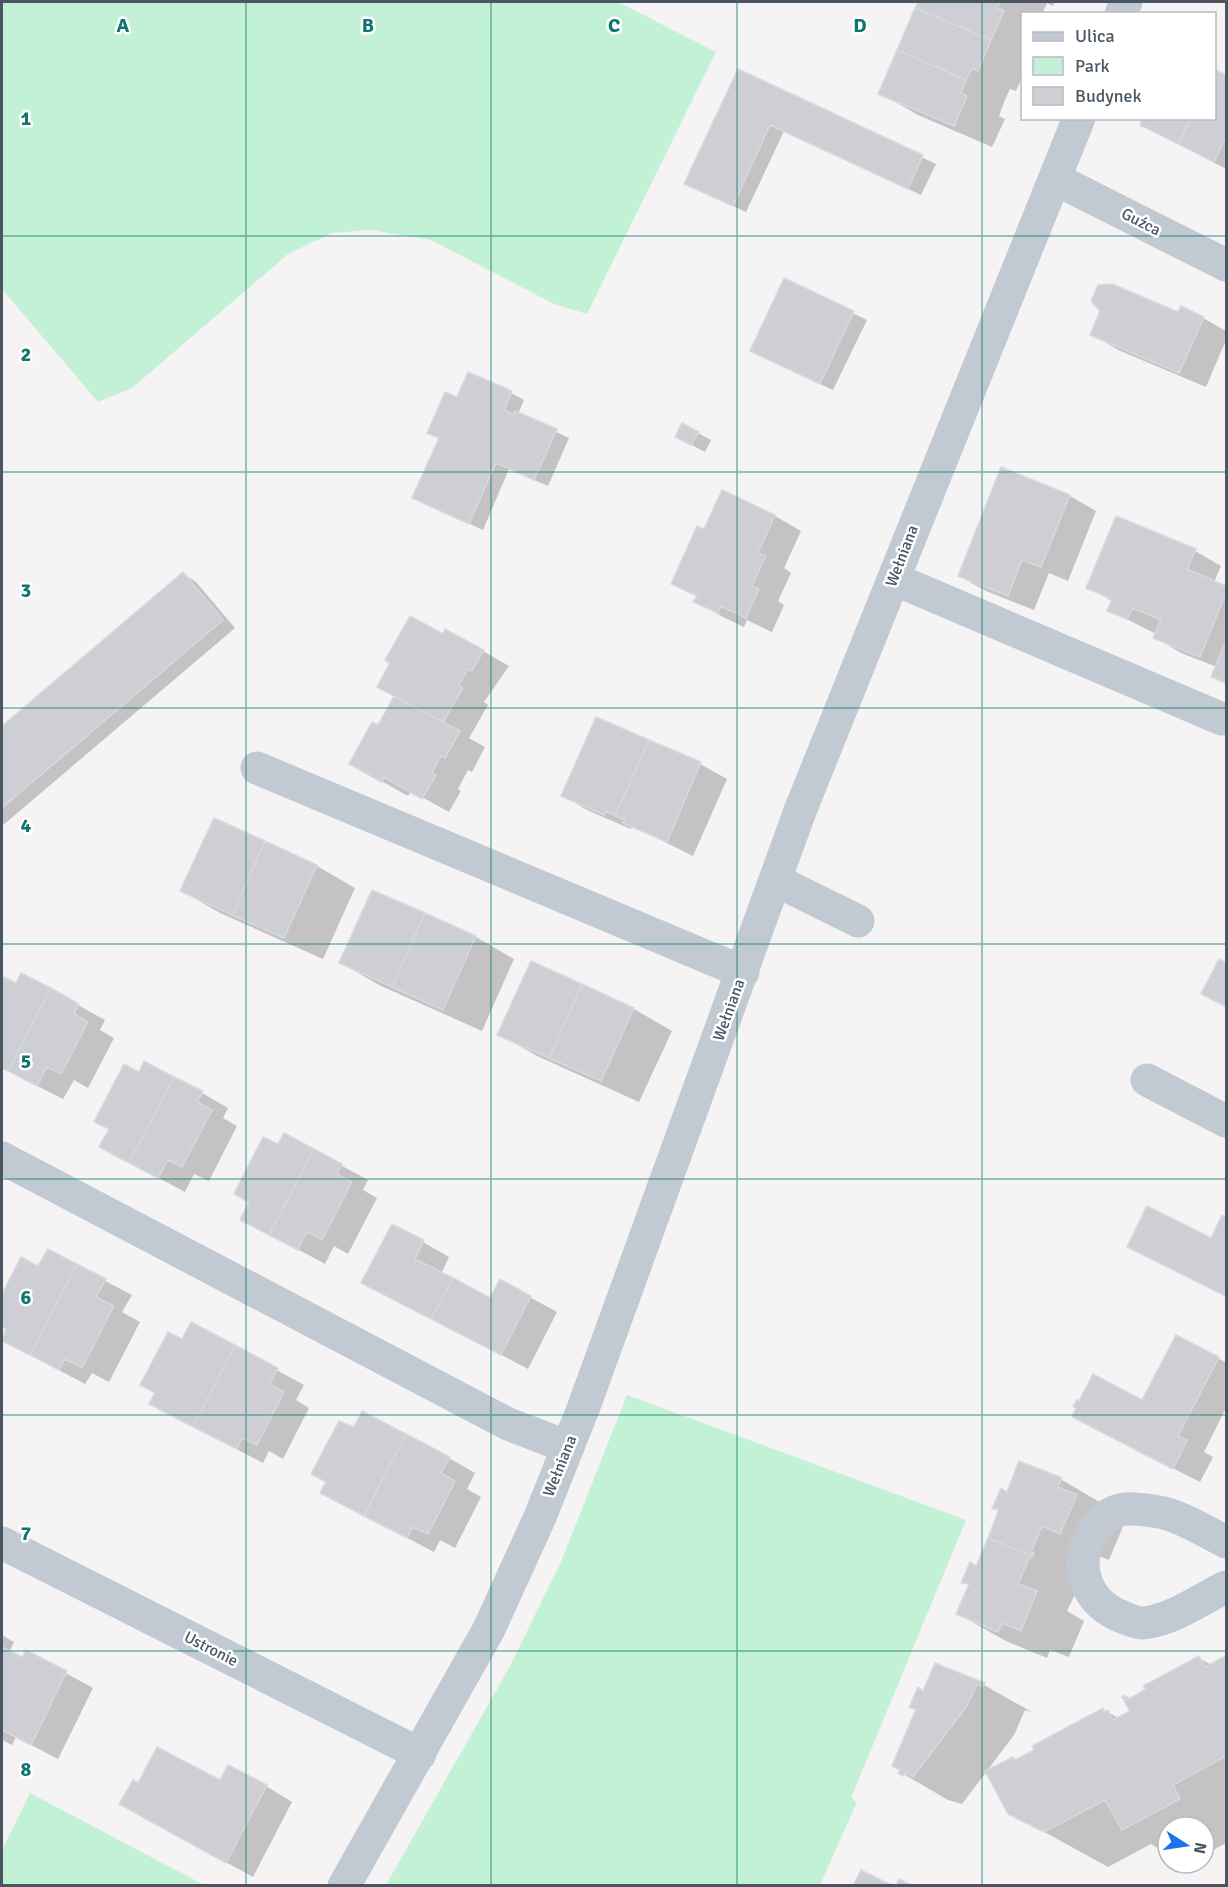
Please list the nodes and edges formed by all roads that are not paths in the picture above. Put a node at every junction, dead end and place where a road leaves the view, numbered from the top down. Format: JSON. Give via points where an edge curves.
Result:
{"nodes":[{"id":1,"x":1078,"y":120,"type":"edge"},
{"id":2,"x":1055,"y":179,"type":"junction"},
{"id":3,"x":1227,"y":265,"type":"edge"},
{"id":4,"x":894,"y":579,"type":"junction"},
{"id":5,"x":1222,"y":719,"type":"dead end"},
{"id":6,"x":257,"y":768,"type":"dead end"},
{"id":7,"x":775,"y":880,"type":"junction"},
{"id":8,"x":858,"y":921,"type":"dead end"},
{"id":9,"x":743,"y":972,"type":"junction"},
{"id":10,"x":1147,"y":1080,"type":"dead end"},
{"id":11,"x":1227,"y":1122,"type":"edge"},
{"id":12,"x":2,"y":1158,"type":"edge"},
{"id":13,"x":568,"y":1447,"type":"junction"},
{"id":14,"x":1227,"y":1542,"type":"edge"},
{"id":15,"x":2,"y":1543,"type":"edge"},
{"id":16,"x":1227,"y":1587,"type":"edge"},
{"id":17,"x":420,"y":1754,"type":"junction"},
{"id":18,"x":344,"y":1886,"type":"edge"}],
"edges":[{"from":1,"to":2,"type":"street","name":"Wełniana"},
{"from":2,"to":3,"type":"street","name":"Guźca"},
{"from":2,"to":4,"type":"street","name":"Wełniana"},
{"from":4,"to":5,"type":"street"},
{"from":4,"to":7,"type":"street","name":"Wełniana"},
{"from":6,"to":9,"type":"street"},
{"from":7,"to":8,"type":"street"},
{"from":7,"to":9,"type":"street","name":"Wełniana"},
{"from":9,"to":13,"type":"street","name":"Wełniana"},
{"from":10,"to":11,"type":"street"},
{"from":12,"to":13,"type":"street","via":[[508,1424]]},
{"from":13,"to":17,"type":"street","name":"Wełniana","via":[[489,1629]]},
{"from":14,"to":16,"type":"street","via":[[1162,1512],[1125,1509],[1100,1522],[1084,1549],[1082,1566],[1084,1580],[1095,1600],[1116,1615],[1141,1623],[1164,1618]]},
{"from":15,"to":17,"type":"street","name":"Ustronie"},
{"from":17,"to":18,"type":"street","name":"Wełniana"}]}
